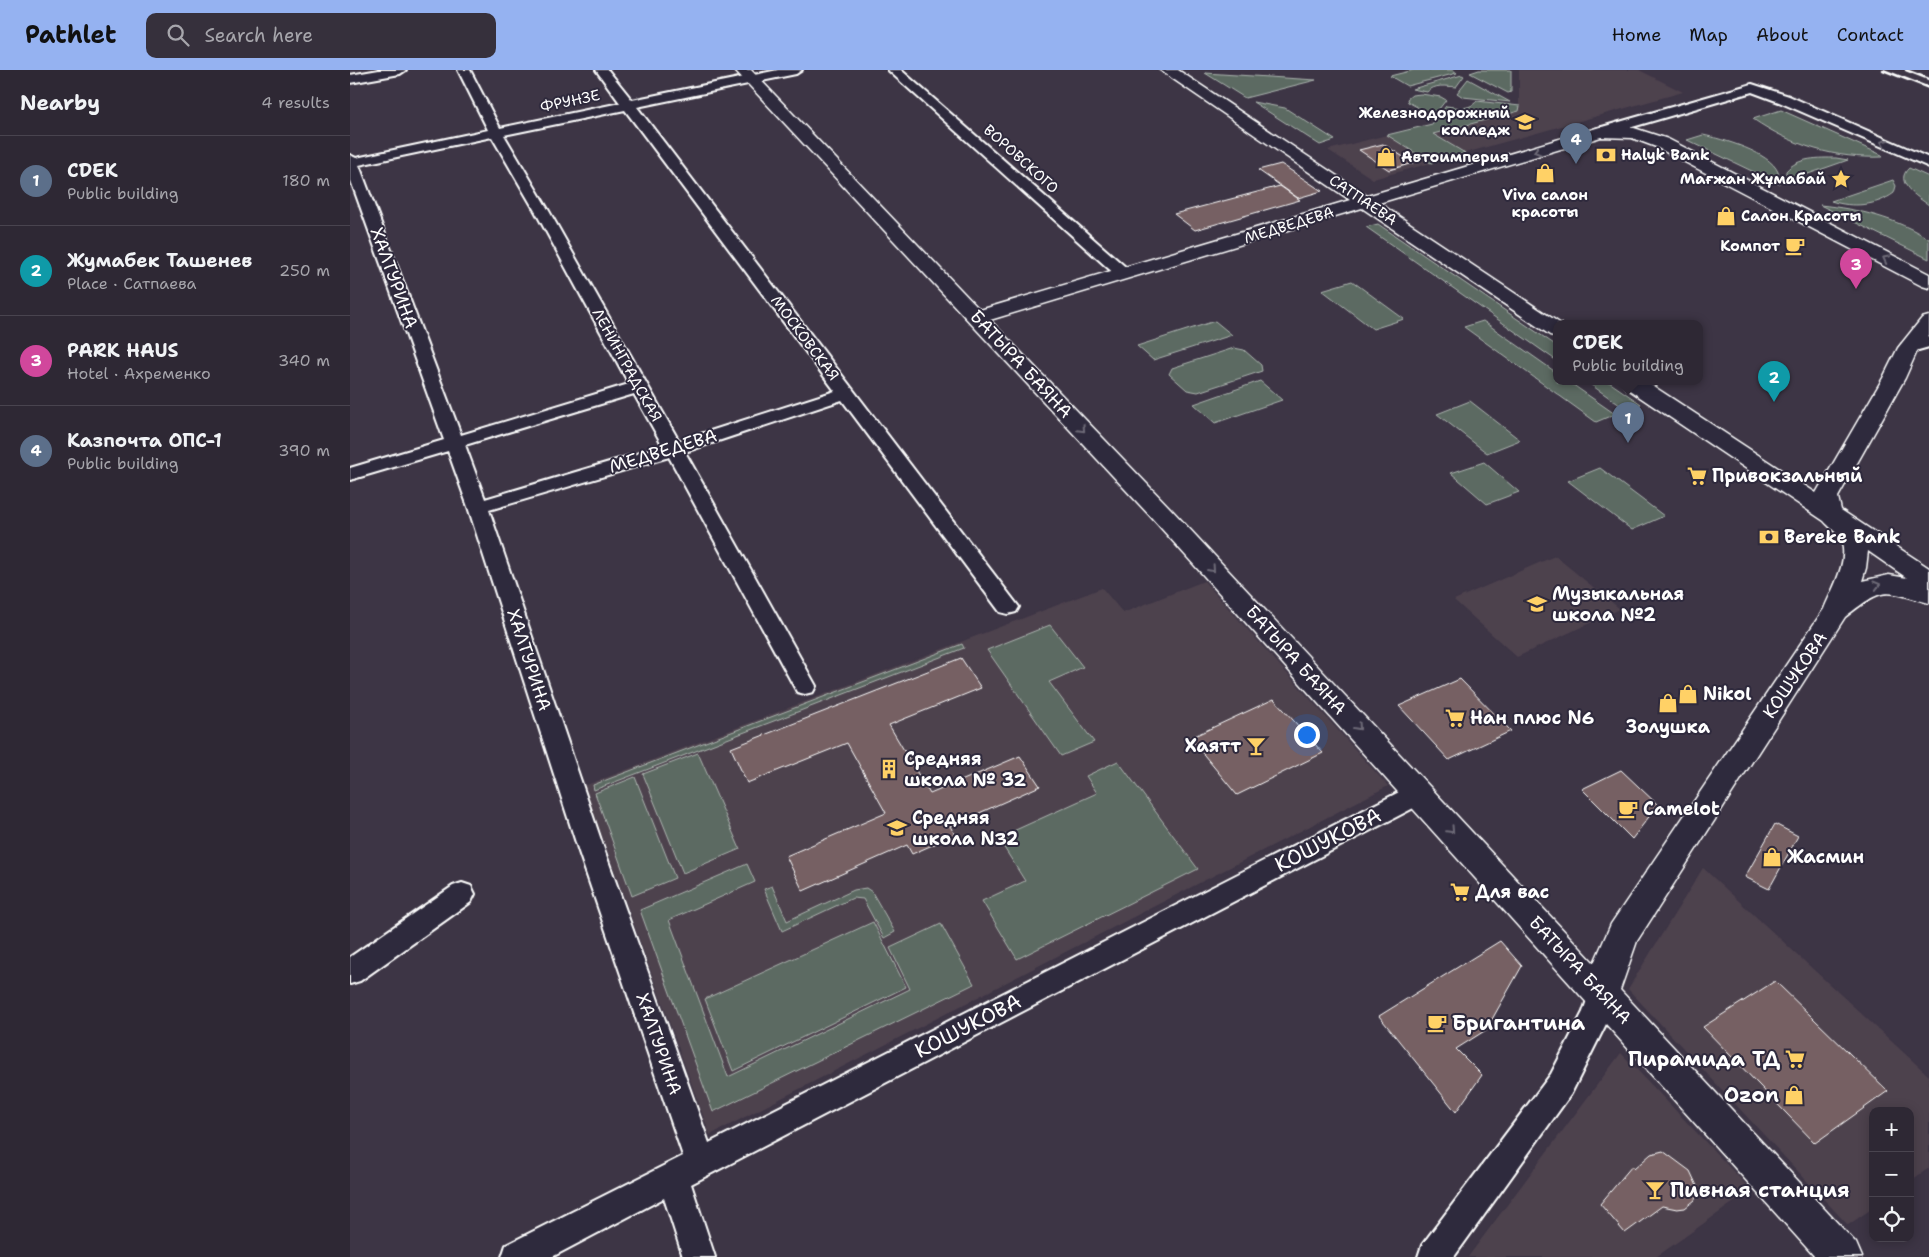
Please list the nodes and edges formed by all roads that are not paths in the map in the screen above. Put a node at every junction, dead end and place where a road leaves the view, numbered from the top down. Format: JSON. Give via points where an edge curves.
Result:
{"nodes":[{"id":1,"x":400,"y":70,"type":"edge"},
{"id":2,"x":464,"y":70,"type":"edge"},
{"id":3,"x":602,"y":70,"type":"edge"},
{"id":4,"x":796,"y":70,"type":"edge"},
{"id":5,"x":894,"y":70,"type":"edge"},
{"id":6,"x":1168,"y":70,"type":"edge"},
{"id":7,"x":748,"y":75,"type":"edge"},
{"id":8,"x":350,"y":80,"type":"edge"},
{"id":9,"x":630,"y":105,"type":"junction"},
{"id":10,"x":1660,"y":114,"type":"junction"},
{"id":11,"x":1600,"y":132,"type":"junction"},
{"id":12,"x":496,"y":133,"type":"junction"},
{"id":13,"x":1662,"y":144,"type":"junction"},
{"id":14,"x":350,"y":162,"type":"edge"},
{"id":15,"x":1929,"y":163,"type":"edge"},
{"id":16,"x":1366,"y":202,"type":"junction"},
{"id":17,"x":1124,"y":274,"type":"junction"},
{"id":18,"x":1924,"y":277,"type":"edge"},
{"id":19,"x":977,"y":317,"type":"junction"},
{"id":20,"x":1929,"y":322,"type":"edge"},
{"id":21,"x":1553,"y":328,"type":"edge"},
{"id":22,"x":1919,"y":344,"type":"edge"},
{"id":23,"x":1638,"y":385,"type":"edge"},
{"id":24,"x":639,"y":386,"type":"junction"},
{"id":25,"x":847,"y":393,"type":"junction"},
{"id":26,"x":454,"y":442,"type":"junction"},
{"id":27,"x":674,"y":448,"type":"junction"},
{"id":28,"x":350,"y":474,"type":"edge"},
{"id":29,"x":478,"y":507,"type":"junction"},
{"id":30,"x":1829,"y":512,"type":"junction"},
{"id":31,"x":1851,"y":574,"type":"junction"},
{"id":32,"x":1923,"y":576,"type":"edge"},
{"id":33,"x":1929,"y":594,"type":"edge"},
{"id":34,"x":1008,"y":607,"type":"dead end"},
{"id":35,"x":1836,"y":611,"type":"junction"},
{"id":36,"x":806,"y":686,"type":"dead end"},
{"id":37,"x":1418,"y":794,"type":"junction"},
{"id":38,"x":462,"y":894,"type":"dead end"},
{"id":39,"x":1623,"y":934,"type":"junction"},
{"id":40,"x":1548,"y":936,"type":"junction"},
{"id":41,"x":350,"y":972,"type":"edge"},
{"id":42,"x":1602,"y":994,"type":"junction"},
{"id":43,"x":701,"y":1164,"type":"junction"},
{"id":44,"x":673,"y":1178,"type":"junction"},
{"id":45,"x":518,"y":1257,"type":"edge"},
{"id":46,"x":698,"y":1257,"type":"edge"},
{"id":47,"x":1434,"y":1257,"type":"edge"},
{"id":48,"x":1842,"y":1257,"type":"edge"}],
"edges":[{"from":1,"to":8,"type":"street"},
{"from":2,"to":12,"type":"street","name":"ЛЕНИНГРАДСКАЯ"},
{"from":3,"to":9,"type":"street","name":"МОСКОВСКАЯ"},
{"from":4,"to":7,"type":"street","name":"ФРУНЗЕ"},
{"from":5,"to":17,"type":"street","name":"ВОРОВСКОГО"},
{"from":6,"to":16,"type":"street","name":"САТПАЕВА"},
{"from":7,"to":9,"type":"street","name":"ФРУНЗЕ"},
{"from":7,"to":19,"type":"street","name":"БАТЫРА БАЯНА"},
{"from":9,"to":12,"type":"street","name":"ФРУНЗЕ"},
{"from":9,"to":25,"type":"street","name":"МОСКОВСКАЯ"},
{"from":10,"to":11,"type":"street"},
{"from":10,"to":13,"type":"street","via":[[1650,129]]},
{"from":15,"to":10,"type":"street","one_way":true,"via":[[1754,88]]},
{"from":11,"to":13,"type":"street","name":"МЕДВЕДЕВА","via":[[1634,133]]},
{"from":11,"to":16,"type":"street","name":"МЕДВЕДЕВА","one_way":true},
{"from":12,"to":14,"type":"street","name":"ФРУНЗЕ"},
{"from":12,"to":24,"type":"street","name":"ЛЕНИНГРАДСКАЯ"},
{"from":18,"to":13,"type":"street","name":"МЕДВЕДЕВА","one_way":true},
{"from":14,"to":26,"type":"street","name":"ХАЛТУРИНА"},
{"from":16,"to":17,"type":"street","name":"МЕДВЕДЕВА"},
{"from":16,"to":21,"type":"street","name":"САТПАЕВА"},
{"from":17,"to":19,"type":"street","name":"МЕДВЕДЕВА"},
{"from":19,"to":37,"type":"street","name":"БАТЫРА БАЯНА","one_way":true},
{"from":20,"to":22,"type":"street"},
{"from":22,"to":30,"type":"street","via":[[1894,378],[1826,497]]},
{"from":23,"to":30,"type":"street"},
{"from":24,"to":26,"type":"street"},
{"from":24,"to":27,"type":"street","name":"ЛЕНИНГРАДСКАЯ"},
{"from":25,"to":27,"type":"street","name":"МЕДВЕДЕВА"},
{"from":25,"to":34,"type":"street","name":"МОСКОВСКАЯ"},
{"from":26,"to":28,"type":"street"},
{"from":26,"to":29,"type":"street","name":"ХАЛТУРИНА"},
{"from":27,"to":29,"type":"street","name":"МЕДВЕДЕВА"},
{"from":27,"to":36,"type":"street","name":"ЛЕНИНГРАДСКАЯ"},
{"from":29,"to":43,"type":"street","name":"ХАЛТУРИНА","via":[[592,852]]},
{"from":30,"to":31,"type":"street","name":"КОШУКОВА","via":[[1853,539]]},
{"from":30,"to":32,"type":"street"},
{"from":31,"to":32,"type":"street","via":[[1863,561],[1877,558],[1896,562]]},
{"from":31,"to":35,"type":"street","name":"КОШУКОВА"},
{"from":35,"to":33,"type":"street","one_way":true,"via":[[1880,583],[1900,584]]},
{"from":35,"to":39,"type":"street","name":"КОШУКОВА"},
{"from":37,"to":40,"type":"street","name":"БАТЫРА БАЯНА","one_way":true},
{"from":37,"to":43,"type":"street","name":"КОШУКОВА"},
{"from":38,"to":41,"type":"street"},
{"from":39,"to":40,"type":"street","via":[[1604,956],[1590,961],[1576,958]]},
{"from":39,"to":42,"type":"street","name":"КОШУКОВА"},
{"from":40,"to":42,"type":"street","name":"БАТЫРА БАЯНА"},
{"from":42,"to":47,"type":"street","via":[[1597,1014],[1561,1084]]},
{"from":42,"to":48,"type":"street","name":"БАТЫРА БАЯНА"},
{"from":43,"to":44,"type":"street","name":"КОШУКОВА"},
{"from":44,"to":45,"type":"street","name":"КОШУКОВА"},
{"from":44,"to":46,"type":"street"}]}
